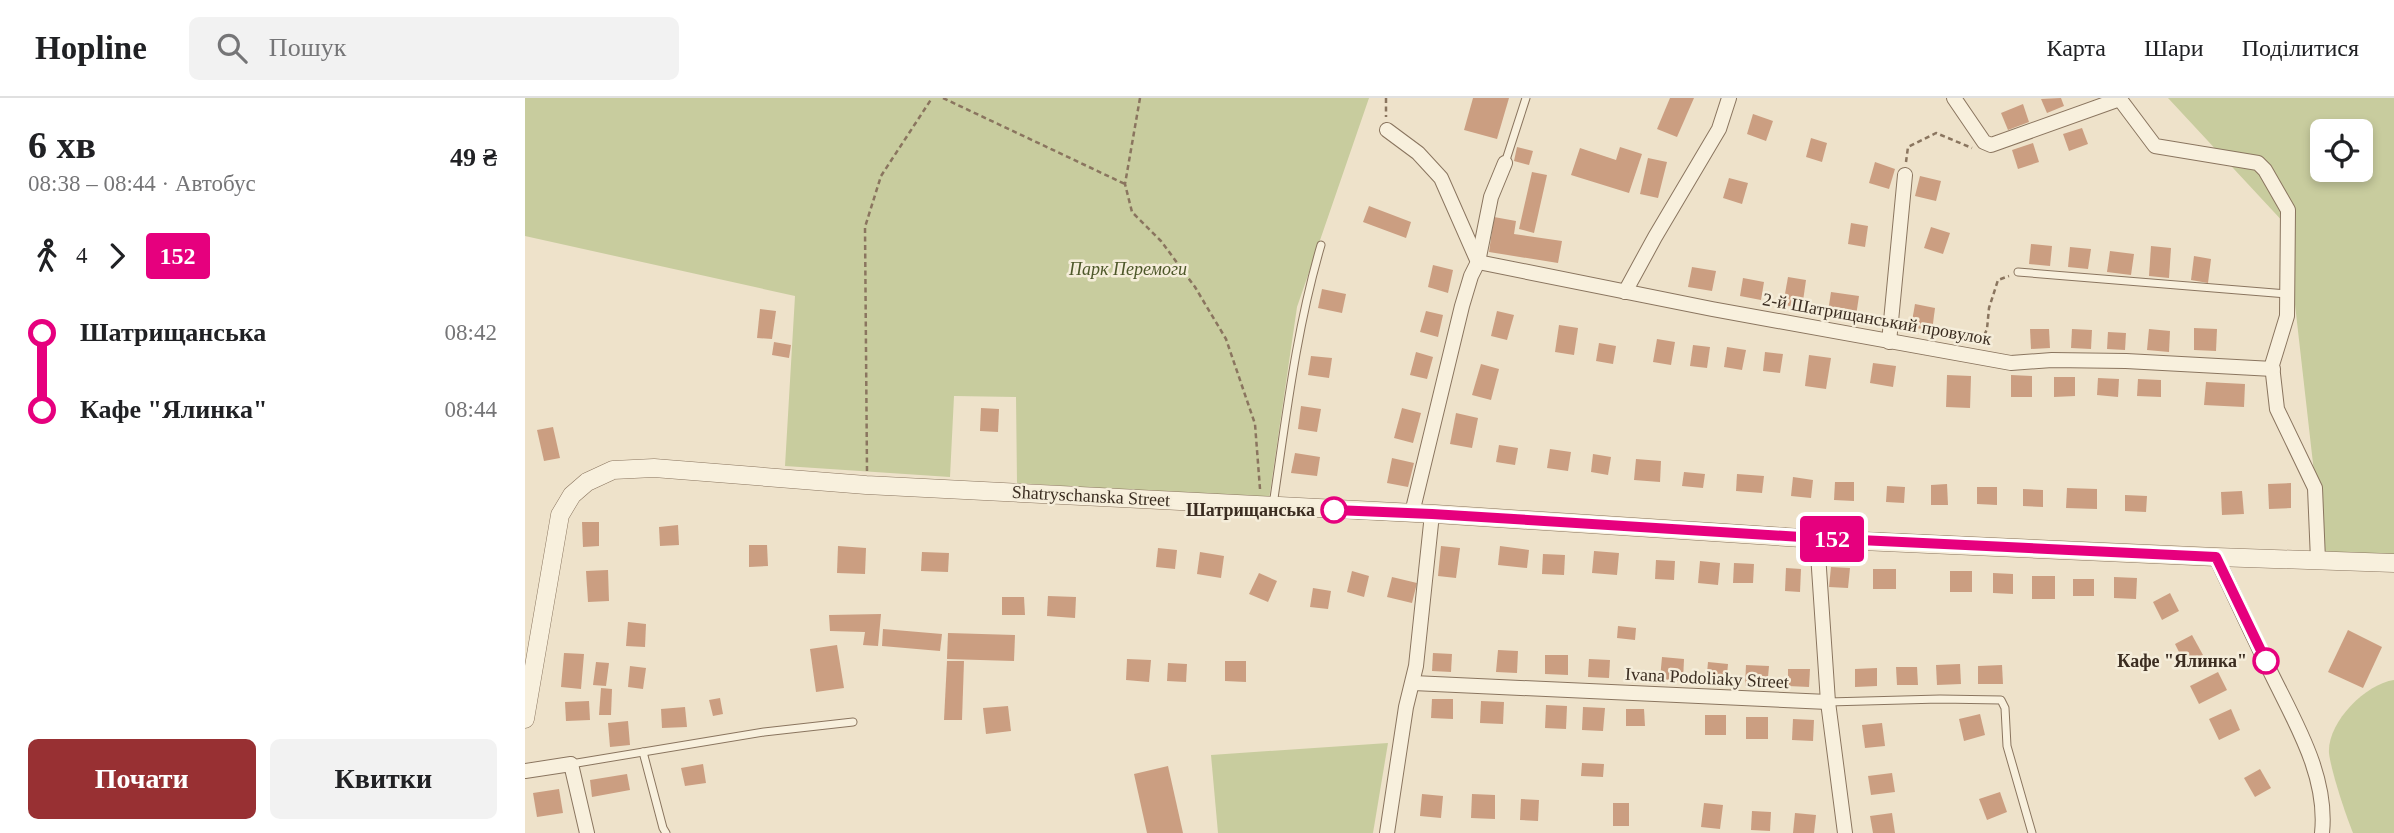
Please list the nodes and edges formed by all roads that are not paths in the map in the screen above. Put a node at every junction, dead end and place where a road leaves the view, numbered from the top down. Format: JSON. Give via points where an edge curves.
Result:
{"nodes":[{"id":1,"x":1526,"y":98,"type":"edge"},
{"id":2,"x":1729,"y":98,"type":"edge"},
{"id":3,"x":1954,"y":98,"type":"edge"},
{"id":4,"x":2120,"y":98,"type":"edge"},
{"id":5,"x":1387,"y":130,"type":"road end"},
{"id":6,"x":1505,"y":163,"type":"joint"},
{"id":7,"x":1905,"y":175,"type":"road end"},
{"id":8,"x":1321,"y":245,"type":"dead end"},
{"id":9,"x":1478,"y":262,"type":"junction"},
{"id":10,"x":2018,"y":272,"type":"road end"},
{"id":11,"x":1625,"y":292,"type":"junction"},
{"id":12,"x":2287,"y":294,"type":"junction"},
{"id":13,"x":1889,"y":342,"type":"junction"},
{"id":14,"x":2273,"y":369,"type":"junction"},
{"id":15,"x":1266,"y":505,"type":"junction"},
{"id":16,"x":1412,"y":513,"type":"junction"},
{"id":17,"x":1432,"y":514,"type":"junction"},
{"id":18,"x":1817,"y":538,"type":"junction"},
{"id":19,"x":2216,"y":557,"type":"junction"},
{"id":20,"x":2318,"y":560,"type":"junction"},
{"id":21,"x":2394,"y":563,"type":"edge"},
{"id":22,"x":1413,"y":683,"type":"junction"},
{"id":23,"x":1828,"y":702,"type":"junction"},
{"id":24,"x":525,"y":719,"type":"edge"},
{"id":25,"x":853,"y":722,"type":"dead end"},
{"id":26,"x":643,"y":752,"type":"junction"},
{"id":27,"x":525,"y":760,"type":"edge"},
{"id":28,"x":571,"y":764,"type":"junction"},
{"id":29,"x":531,"y":770,"type":"edge"},
{"id":30,"x":587,"y":833,"type":"edge"},
{"id":31,"x":666,"y":833,"type":"edge"},
{"id":32,"x":1387,"y":833,"type":"edge"},
{"id":33,"x":1395,"y":833,"type":"edge"},
{"id":34,"x":1845,"y":833,"type":"edge"},
{"id":35,"x":2032,"y":833,"type":"edge"},
{"id":36,"x":2322,"y":833,"type":"edge"}],
"edges":[{"from":1,"to":6,"type":"lane"},
{"from":2,"to":11,"type":"street","via":[[1719,130]]},
{"from":3,"to":4,"type":"street","via":[[1989,145]]},
{"from":4,"to":12,"type":"street","via":[[2159,148],[2255,162],[2265,170],[2288,210]]},
{"from":5,"to":9,"type":"street","via":[[1441,178]]},
{"from":6,"to":9,"type":"street","via":[[1489,204]]},
{"from":7,"to":13,"type":"street"},
{"from":8,"to":15,"type":"lane"},
{"from":9,"to":11,"type":"street","name":"2-й Шатрищанський провулок"},
{"from":9,"to":16,"type":"street","via":[[1462,306]]},
{"from":10,"to":12,"type":"lane"},
{"from":11,"to":13,"type":"street","name":"2-й Шатрищанський провулок"},
{"from":12,"to":14,"type":"street","via":[[2287,316]]},
{"from":13,"to":14,"type":"street","name":"2-й Шатрищанський провулок","via":[[2015,363],[2126,361]]},
{"from":14,"to":20,"type":"street","via":[[2277,410],[2315,488]]},
{"from":15,"to":16,"type":"street","name":"Shatryschanska Street"},
{"from":15,"to":24,"type":"street","name":"Shatryschanska Street","via":[[866,485],[654,468],[614,470],[587,482],[560,515]]},
{"from":16,"to":17,"type":"street","name":"Shatryschanska Street"},
{"from":17,"to":18,"type":"street","name":"Shatryschanska Street"},
{"from":17,"to":22,"type":"street"},
{"from":18,"to":19,"type":"street","name":"Shatryschanska Street"},
{"from":18,"to":23,"type":"street"},
{"from":19,"to":20,"type":"street","name":"Shatryschanska Street"},
{"from":19,"to":36,"type":"street","via":[[2315,770],[2323,806]]},
{"from":20,"to":21,"type":"street","name":"Shatryschanska Street"},
{"from":22,"to":23,"type":"street","name":"Ivana Podoliaky Street"},
{"from":22,"to":32,"type":"street"},
{"from":23,"to":34,"type":"street"},
{"from":23,"to":35,"type":"lane","name":"Ivana Podoliaky Street","via":[[1999,698],[2004,703],[2007,746]]},
{"from":25,"to":26,"type":"lane"},
{"from":26,"to":28,"type":"lane"},
{"from":26,"to":31,"type":"lane"},
{"from":27,"to":29,"type":"street"},
{"from":28,"to":29,"type":"street"},
{"from":28,"to":30,"type":"street"},
{"from":32,"to":33,"type":"street"}]}
